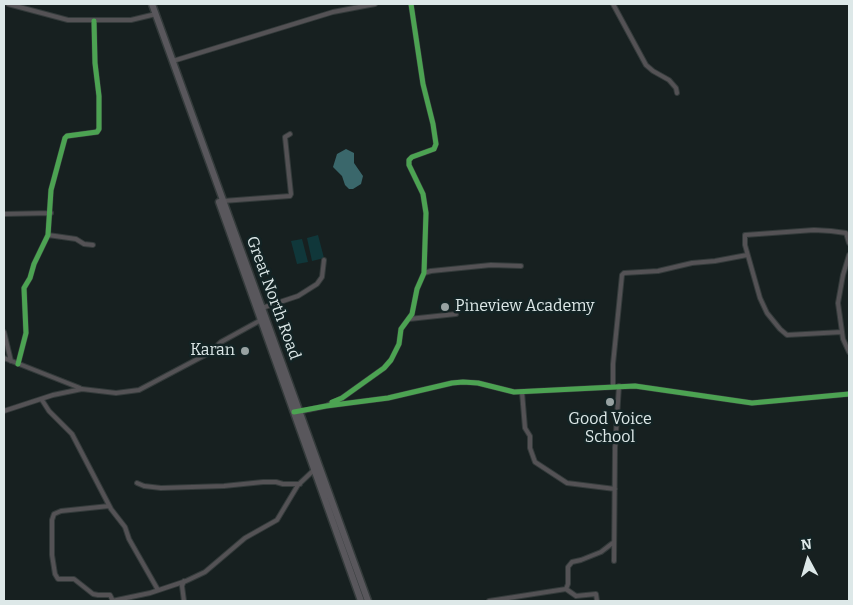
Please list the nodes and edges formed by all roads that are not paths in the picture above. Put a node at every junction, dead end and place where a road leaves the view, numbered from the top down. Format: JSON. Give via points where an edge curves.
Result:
{"nodes":[{"id":1,"x":8,"y":4,"type":"edge"},
{"id":2,"x":151,"y":4,"type":"edge"},
{"id":3,"x":375,"y":4,"type":"edge"},
{"id":4,"x":411,"y":4,"type":"edge"},
{"id":5,"x":613,"y":4,"type":"edge"},
{"id":6,"x":155,"y":15,"type":"junction"},
{"id":7,"x":94,"y":21,"type":"junction"},
{"id":8,"x":172,"y":61,"type":"junction"},
{"id":9,"x":677,"y":93,"type":"dead end"},
{"id":10,"x":290,"y":134,"type":"dead end"},
{"id":11,"x":221,"y":201,"type":"junction"},
{"id":12,"x":51,"y":213,"type":"junction"},
{"id":13,"x":4,"y":214,"type":"edge"},
{"id":14,"x":48,"y":235,"type":"junction"},
{"id":15,"x":849,"y":242,"type":"edge"},
{"id":16,"x":93,"y":245,"type":"dead end"},
{"id":17,"x":747,"y":255,"type":"junction"},
{"id":18,"x":849,"y":255,"type":"edge"},
{"id":19,"x":324,"y":260,"type":"dead end"},
{"id":20,"x":521,"y":266,"type":"dead end"},
{"id":21,"x":424,"y":273,"type":"junction"},
{"id":22,"x":260,"y":309,"type":"junction"},
{"id":23,"x":456,"y":314,"type":"dead end"},
{"id":24,"x":263,"y":319,"type":"junction"},
{"id":25,"x":410,"y":319,"type":"junction"},
{"id":26,"x":4,"y":332,"type":"edge"},
{"id":27,"x":842,"y":332,"type":"junction"},
{"id":28,"x":849,"y":352,"type":"edge"},
{"id":29,"x":4,"y":358,"type":"edge"},
{"id":30,"x":11,"y":361,"type":"junction"},
{"id":31,"x":18,"y":364,"type":"junction"},
{"id":32,"x":613,"y":386,"type":"junction"},
{"id":33,"x":619,"y":386,"type":"junction"},
{"id":34,"x":82,"y":389,"type":"junction"},
{"id":35,"x":522,"y":392,"type":"junction"},
{"id":36,"x":849,"y":394,"type":"edge"},
{"id":37,"x":42,"y":400,"type":"junction"},
{"id":38,"x":326,"y":406,"type":"junction"},
{"id":39,"x":4,"y":411,"type":"edge"},
{"id":40,"x":297,"y":412,"type":"junction"},
{"id":41,"x":317,"y":468,"type":"junction"},
{"id":42,"x":137,"y":483,"type":"dead end"},
{"id":43,"x":300,"y":484,"type":"junction"},
{"id":44,"x":615,"y":489,"type":"junction"},
{"id":45,"x":109,"y":506,"type":"junction"},
{"id":46,"x":614,"y":542,"type":"junction"},
{"id":47,"x":614,"y":561,"type":"dead end"},
{"id":48,"x":184,"y":581,"type":"junction"},
{"id":49,"x":566,"y":589,"type":"junction"},
{"id":50,"x":158,"y":590,"type":"junction"},
{"id":51,"x":112,"y":601,"type":"edge"},
{"id":52,"x":184,"y":601,"type":"edge"},
{"id":53,"x":361,"y":601,"type":"edge"},
{"id":54,"x":368,"y":601,"type":"edge"},
{"id":55,"x":489,"y":601,"type":"edge"},
{"id":56,"x":597,"y":601,"type":"edge"}],
"edges":[{"from":1,"to":7,"type":"street","via":[[61,19]]},
{"from":2,"to":6,"type":"highway","name":"Great North Road"},
{"from":3,"to":8,"type":"street","via":[[333,12]]},
{"from":4,"to":21,"type":"street","via":[[436,144],[434,149],[409,160],[423,194],[426,213]]},
{"from":5,"to":9,"type":"street","via":[[646,65],[669,80]]},
{"from":6,"to":7,"type":"street","via":[[140,19]]},
{"from":6,"to":8,"type":"highway","name":"Great North Road"},
{"from":7,"to":12,"type":"street","via":[[99,129],[66,137],[52,186]]},
{"from":8,"to":11,"type":"highway","name":"Great North Road"},
{"from":10,"to":11,"type":"street","via":[[285,137],[290,196]]},
{"from":11,"to":22,"type":"highway","name":"Great North Road"},
{"from":12,"to":13,"type":"street"},
{"from":12,"to":14,"type":"street"},
{"from":14,"to":16,"type":"street"},
{"from":14,"to":31,"type":"street","via":[[24,288],[26,333]]},
{"from":15,"to":17,"type":"street","via":[[846,233],[831,231],[745,235]]},
{"from":17,"to":27,"type":"street","via":[[767,313],[787,335]]},
{"from":17,"to":32,"type":"street","via":[[658,271],[624,273]]},
{"from":18,"to":27,"type":"street","via":[[838,303]]},
{"from":19,"to":22,"type":"street","via":[[322,277],[317,284],[298,296]]},
{"from":20,"to":21,"type":"street","via":[[491,265]]},
{"from":21,"to":25,"type":"street"},
{"from":22,"to":24,"type":"highway","name":"Great North Road"},
{"from":23,"to":25,"type":"street"},
{"from":24,"to":34,"type":"street","via":[[221,342],[209,353],[139,390],[116,393]]},
{"from":24,"to":40,"type":"highway","name":"Great North Road"},
{"from":25,"to":38,"type":"street","via":[[401,329],[399,344],[388,365]]},
{"from":26,"to":30,"type":"street"},
{"from":27,"to":28,"type":"street"},
{"from":29,"to":30,"type":"street"},
{"from":30,"to":31,"type":"street"},
{"from":31,"to":34,"type":"street"},
{"from":32,"to":33,"type":"street"},
{"from":32,"to":35,"type":"street"},
{"from":33,"to":36,"type":"street","via":[[752,403]]},
{"from":33,"to":44,"type":"street"},
{"from":34,"to":37,"type":"street"},
{"from":35,"to":38,"type":"street","via":[[463,382],[388,398]]},
{"from":35,"to":44,"type":"street","via":[[526,428],[535,462],[567,483]]},
{"from":37,"to":39,"type":"street"},
{"from":37,"to":45,"type":"street","via":[[49,412],[72,434]]},
{"from":38,"to":40,"type":"street"},
{"from":40,"to":41,"type":"highway","name":"Great North Road"},
{"from":41,"to":43,"type":"street"},
{"from":41,"to":53,"type":"highway","name":"Great North Road"},
{"from":41,"to":54,"type":"highway","name":"Great North Road"},
{"from":42,"to":43,"type":"street","via":[[162,488],[264,482]]},
{"from":43,"to":48,"type":"street","via":[[275,522],[245,538],[205,572]]},
{"from":44,"to":46,"type":"street"},
{"from":45,"to":50,"type":"street","via":[[125,527]]},
{"from":45,"to":51,"type":"street","via":[[54,514],[52,555],[58,579],[74,579],[93,594],[110,594]]},
{"from":46,"to":47,"type":"street"},
{"from":46,"to":49,"type":"street","via":[[601,552],[572,562],[568,567]]},
{"from":48,"to":50,"type":"street"},
{"from":48,"to":52,"type":"street"},
{"from":49,"to":55,"type":"street"},
{"from":49,"to":56,"type":"street","via":[[576,596],[596,594]]},
{"from":50,"to":51,"type":"street"}]}
